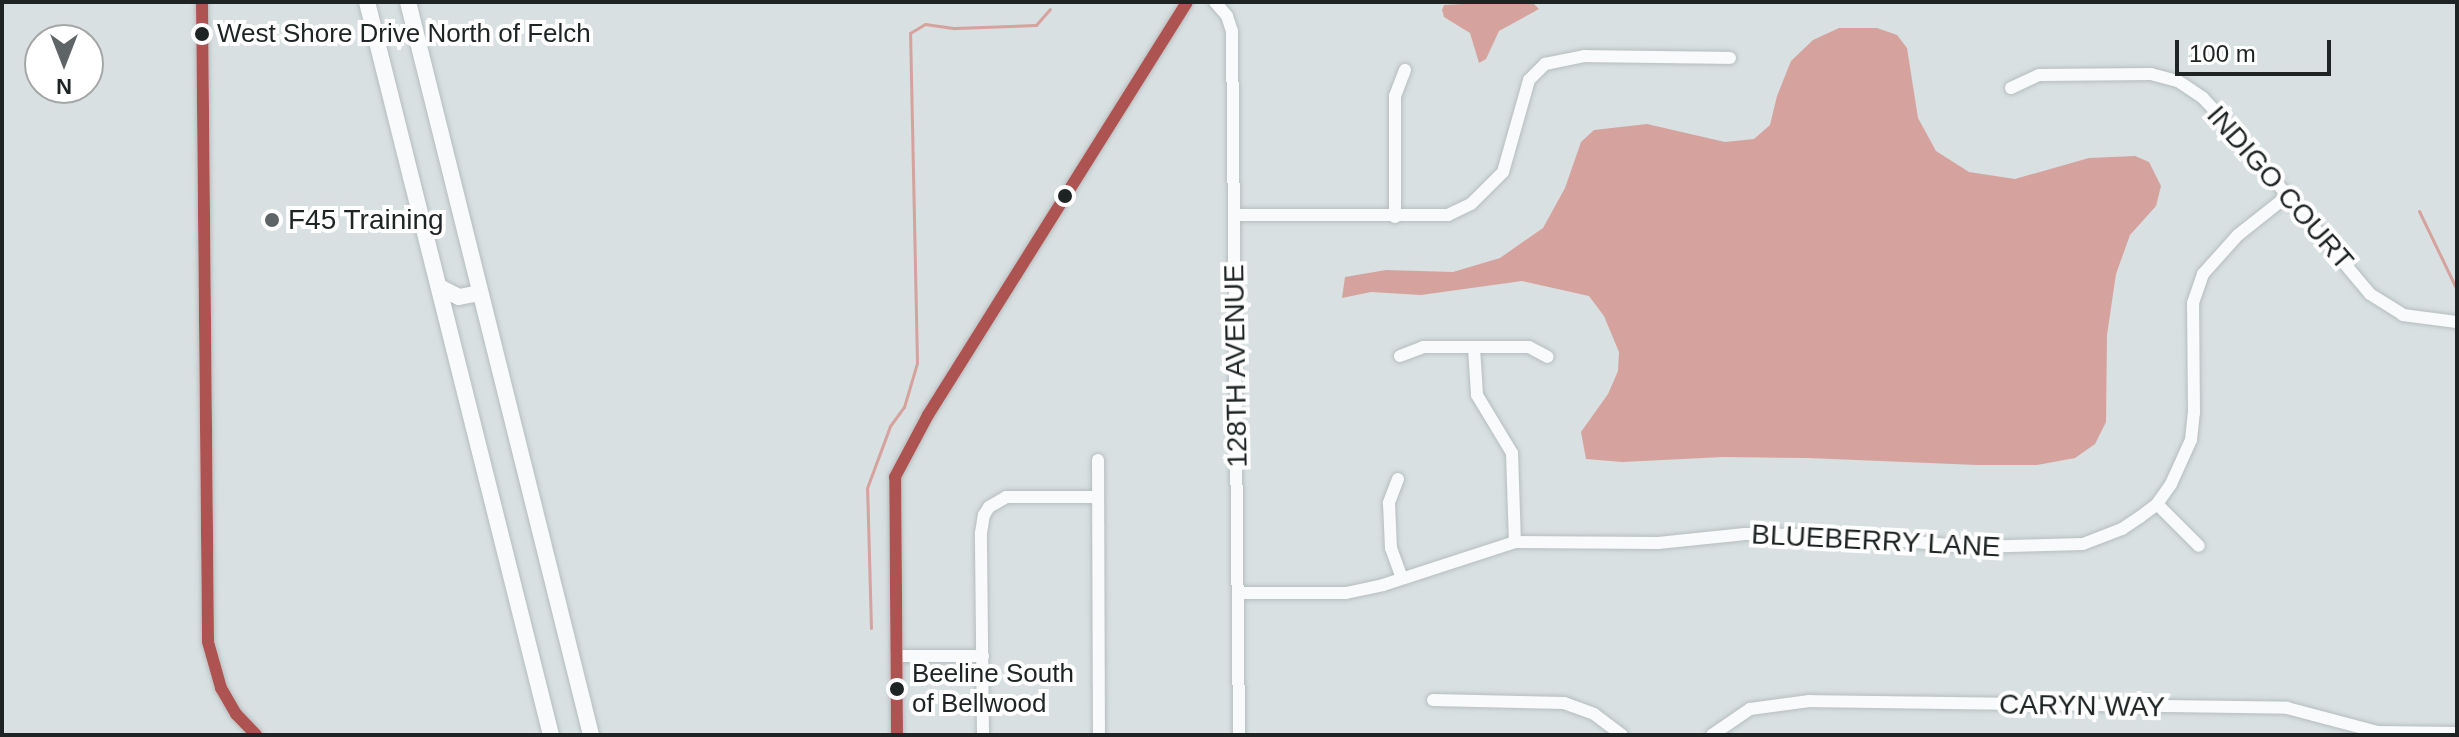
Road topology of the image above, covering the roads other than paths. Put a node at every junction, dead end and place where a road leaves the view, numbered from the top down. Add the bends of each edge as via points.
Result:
1 (202, 2) edge
2 (367, 2) edge
3 (408, 2) edge
4 (1187, 2) edge
5 (1215, 2) edge
6 (1730, 58) dead end
7 (1405, 70) dead end
8 (2011, 88) dead end
9 (2286, 197) junction
10 (1235, 215) junction
11 (1395, 217) junction
12 (439, 287) junction
13 (480, 293) junction
14 (2452, 322) edge
15 (1474, 348) junction
16 (1400, 356) dead end
17 (1548, 357) dead end
18 (1098, 460) dead end
19 (1398, 479) dead end
20 (1098, 497) junction
21 (2157, 504) junction
22 (1515, 542) junction
23 (2199, 546) dead end
24 (1402, 578) junction
25 (1238, 593) junction
26 (896, 656) junction
27 (983, 656) junction
28 (1433, 700) dead end
29 (2457, 733) edge
30 (256, 735) edge
31 (551, 735) edge
32 (591, 735) edge
33 (897, 735) edge
34 (983, 735) edge
35 (1099, 735) edge
36 (1239, 735) edge
37 (1622, 735) edge
38 (1712, 735) edge

1 - 30 street via 208,642 225,696
2 - 12 highway
3 - 13 highway
4 - 26 street via 928,415 895,477
5 - 10 street, 128TH AVENUE via 1232,31
6 - 11 street via 1554,59 1529,80 1506,163 1485,192 1448,215
7 - 11 street via 1395,96
8 - 9 street, INDIGO COURT via 2039,75 2151,74 2178,81 2203,98
9 - 14 street, INDIGO COURT via 2377,300 2403,315
9 - 21 street, BLUEBERRY LANE via 2238,235 2203,274 2193,303 2191,440
10 - 11 street
10 - 25 street, 128TH AVENUE
12 - 13 highway via 459,297
12 - 31 highway
13 - 32 highway
15 - 16 street via 1423,347
15 - 17 street via 1529,347
15 - 22 street via 1477,395 1512,453
18 - 20 street
19 - 24 street via 1389,503 1391,548
20 - 27 street via 1016,496 989,507 981,533
20 - 35 street
21 - 22 street, BLUEBERRY LANE via 2122,529 2067,547 1745,534 1658,543
21 - 23 street
22 - 24 street, BLUEBERRY LANE
24 - 25 street, BLUEBERRY LANE via 1346,593
25 - 36 street, 128TH AVENUE
26 - 27 street
26 - 33 street
27 - 34 street
28 - 37 street via 1564,703 1594,714
29 - 38 street, CARYN WAY via 2378,732 2287,708 1809,701 1750,709

